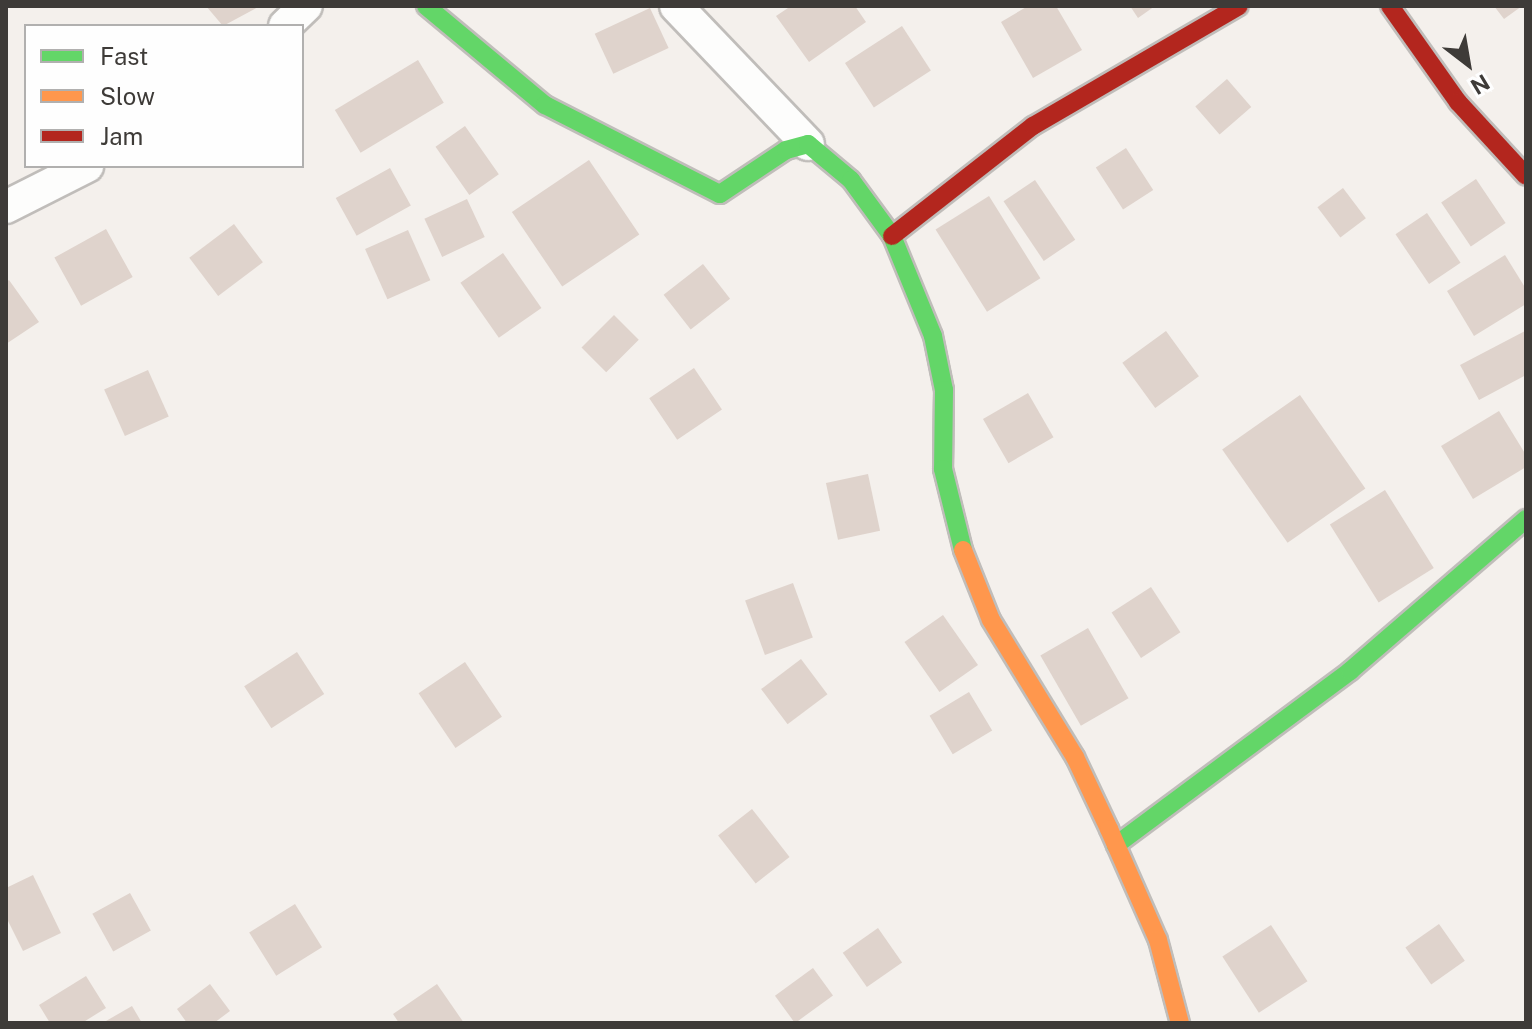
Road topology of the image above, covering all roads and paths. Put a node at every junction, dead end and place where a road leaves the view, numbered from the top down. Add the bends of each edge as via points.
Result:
1 (306, 6) edge
2 (426, 6) edge
3 (676, 6) edge
4 (1239, 6) edge
5 (1390, 6) edge
6 (287, 24) edge
7 (808, 144) junction
8 (83, 168) edge
9 (1526, 176) edge
10 (6, 207) edge
11 (892, 236) junction
12 (1526, 519) edge
13 (1116, 845) junction
14 (1180, 1023) edge

1 - 6 street
2 - 7 street via 545,105 720,194 786,150
3 - 7 street
4 - 11 street via 1033,126
5 - 9 street via 1458,102
7 - 11 street via 851,180
8 - 10 street
11 - 13 street via 933,336 944,390 943,469 956,532 991,620 1075,757
12 - 13 street via 1350,671
13 - 14 street via 1158,940

